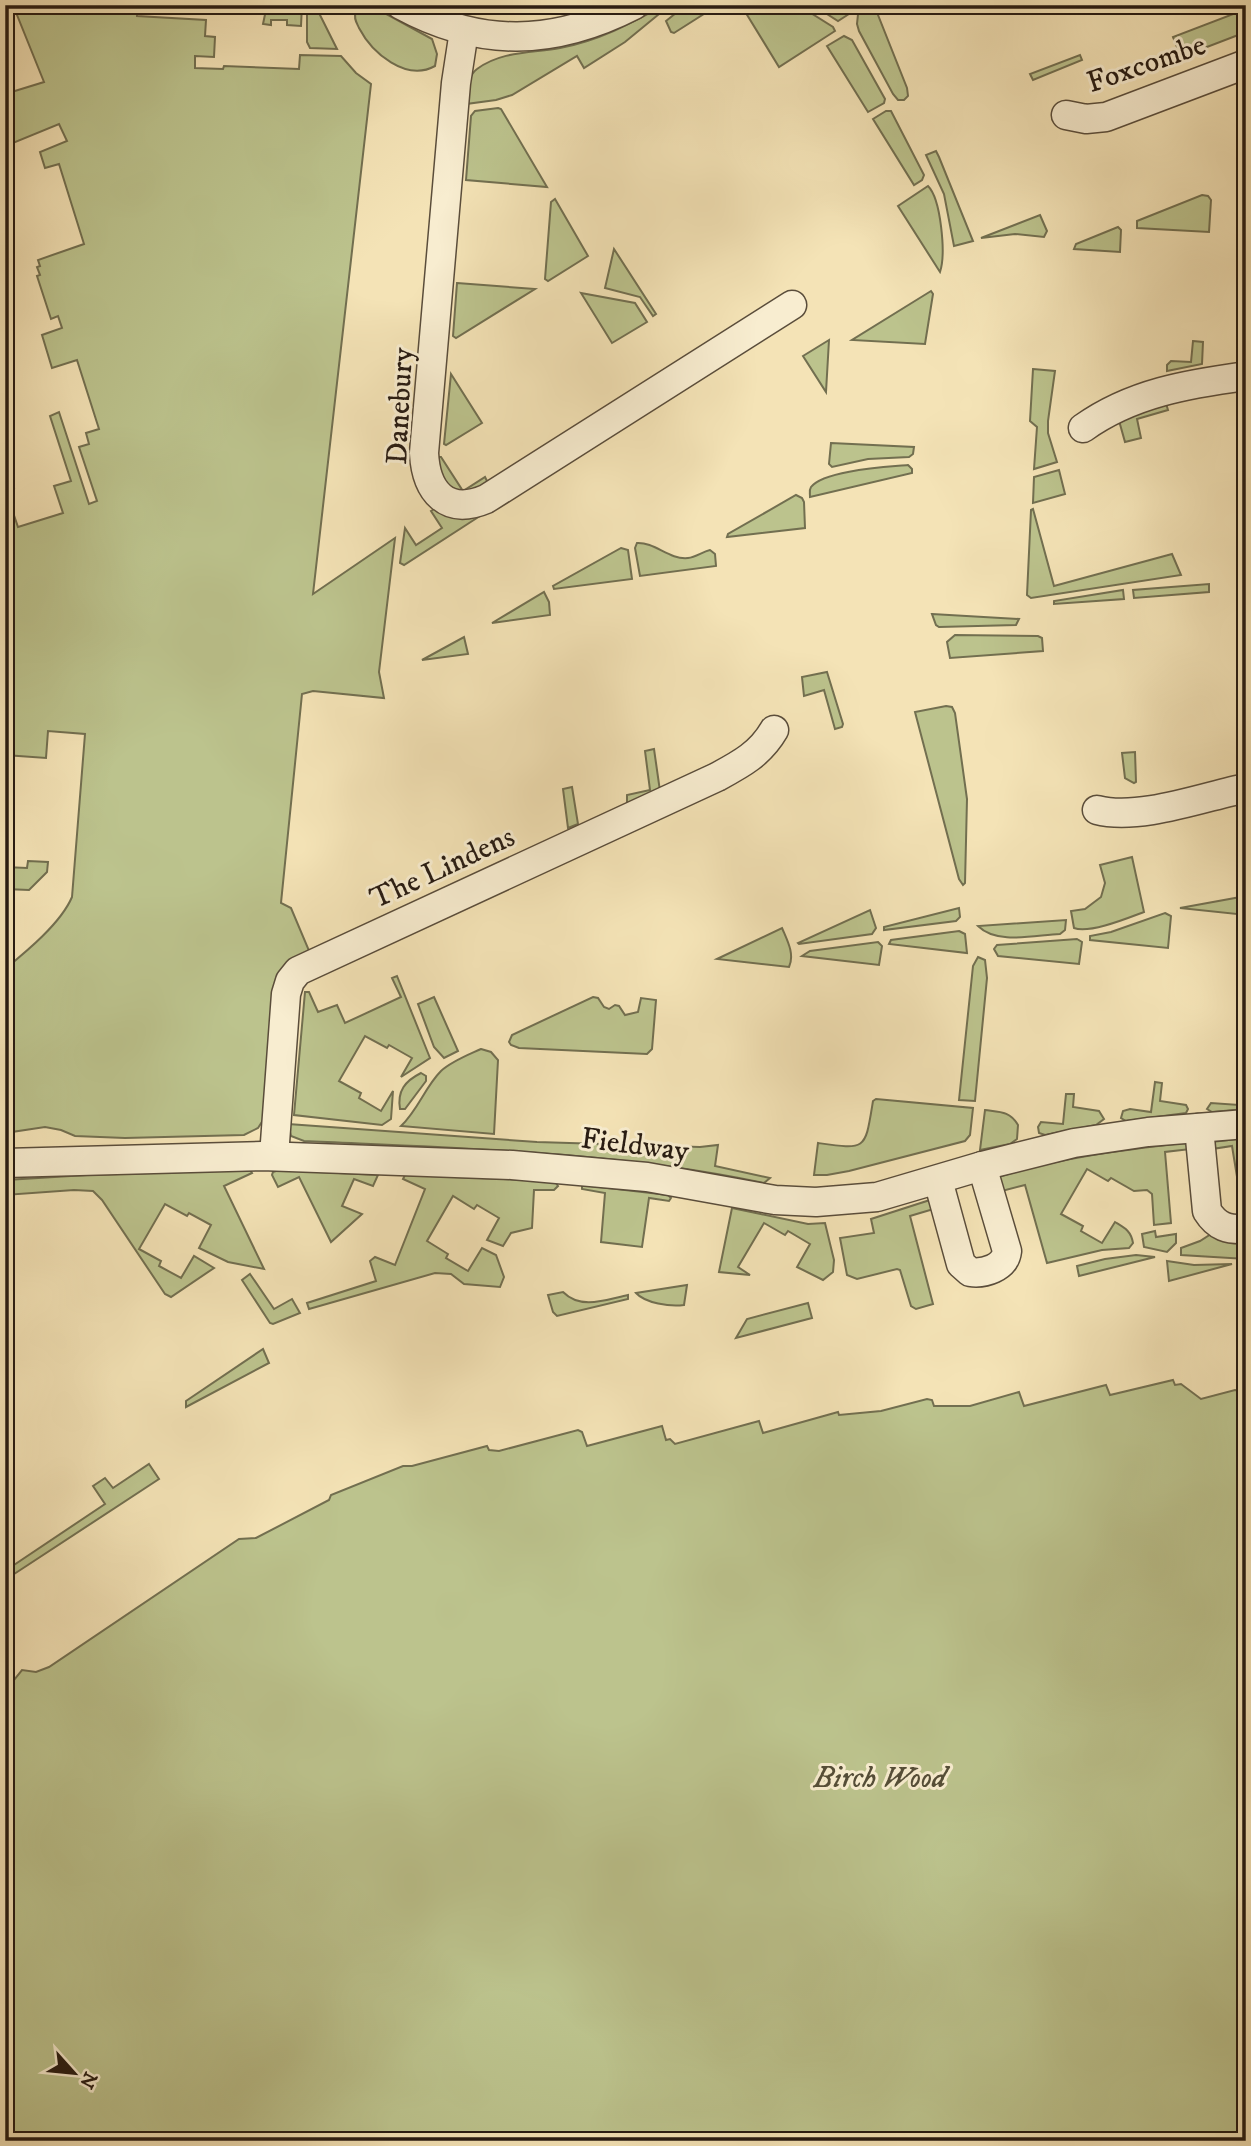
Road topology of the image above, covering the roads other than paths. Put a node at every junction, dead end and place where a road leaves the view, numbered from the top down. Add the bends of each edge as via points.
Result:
1 (401, 5) edge
2 (634, 5) edge
3 (464, 31) junction
4 (1246, 64) edge
5 (1066, 115) dead end
6 (792, 304) dead end
7 (1246, 376) edge
8 (1083, 428) dead end
9 (774, 730) dead end
10 (1246, 788) edge
11 (1097, 810) dead end
12 (1246, 1124) edge
13 (1199, 1128) junction
14 (274, 1156) junction
15 (5, 1163) edge
16 (982, 1166) junction
17 (938, 1180) junction
18 (1246, 1229) edge

1 - 3 street
2 - 3 street via 596,23 552,34 504,37
3 - 6 street, Danebury via 424,453 426,475 436,494 458,504 486,499
4 - 5 street, Foxcombe via 1106,117 1086,120
7 - 8 street via 1158,392 1111,410
9 - 14 street, The Lindens via 751,758 725,772 298,971 286,994
10 - 11 street via 1145,811
12 - 13 street, Fieldway
13 - 16 street, Fieldway via 1096,1139
13 - 18 street via 1208,1211 1226,1228
14 - 15 street, Fieldway
14 - 17 street, Fieldway via 568,1168 795,1202 877,1197
16 - 17 street, Fieldway
16 - 17 street via 1007,1251 1000,1265 988,1270 970,1272 961,1264

